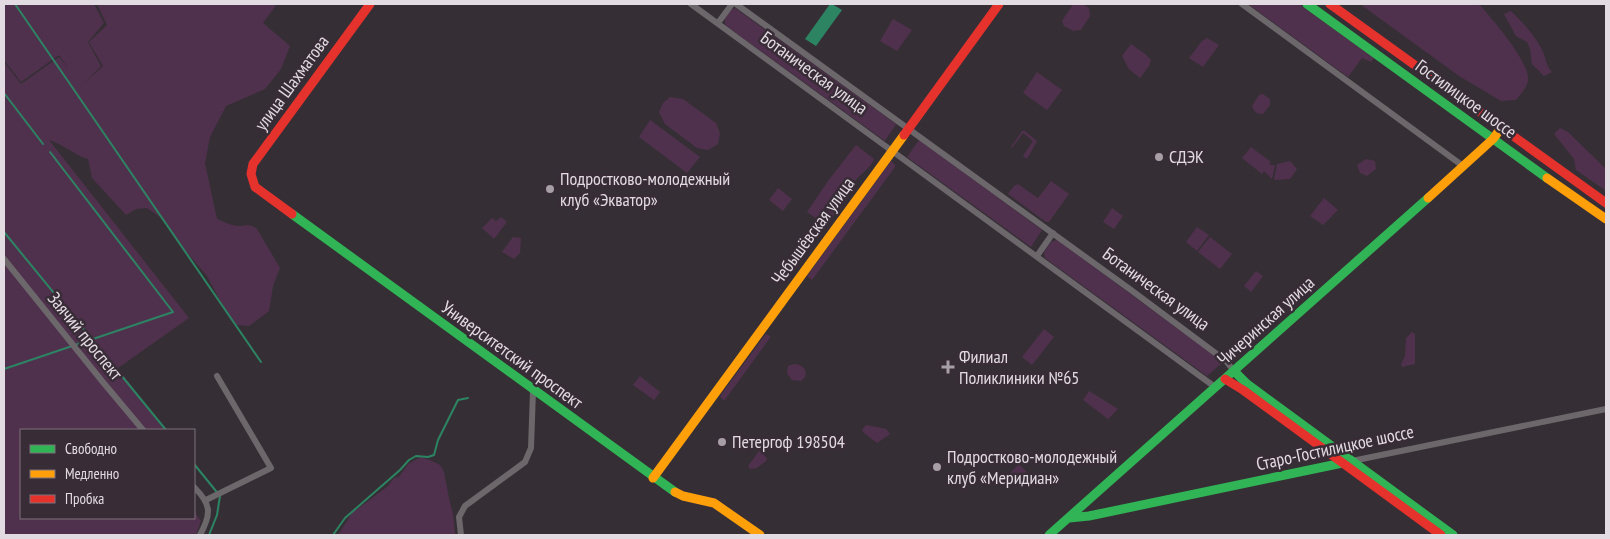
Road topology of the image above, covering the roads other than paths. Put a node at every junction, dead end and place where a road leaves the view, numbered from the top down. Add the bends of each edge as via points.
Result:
1 (370, 4) edge
2 (691, 4) edge
3 (732, 4) edge
4 (736, 4) edge
5 (999, 4) edge
6 (1242, 4) edge
7 (1307, 4) edge
8 (1330, 4) edge
9 (718, 23) junction
10 (908, 128) junction
11 (1501, 128) junction
12 (1493, 139) junction
13 (892, 150) junction
14 (1463, 166) junction
15 (253, 184) joint
16 (1606, 203) edge
17 (1606, 219) edge
18 (1053, 234) junction
19 (1037, 256) junction
20 (4, 259) edge
21 (1234, 371) junction
22 (217, 376) dead end
23 (1225, 379) junction
24 (1215, 387) junction
25 (533, 391) junction
26 (1606, 409) edge
27 (142, 429) edge
28 (1348, 462) junction
29 (653, 478) junction
30 (195, 488) edge
31 (206, 500) junction
32 (1069, 518) junction
33 (200, 535) edge
34 (461, 535) edge
35 (760, 535) edge
36 (1049, 535) edge
37 (1441, 535) edge
38 (1453, 535) edge

1 - 15 street, улица Шахматова via 253,164 250,174
2 - 9 street, Ботаническая улица
3 - 9 street
4 - 10 street, Ботаническая улица
5 - 10 street, Чебышёвская улица
6 - 14 street
7 - 12 street, Гостилицкое шоссе
8 - 11 street, Гостилицкое шоссе
9 - 13 street, Ботаническая улица
10 - 13 street, Чебышёвская улица
10 - 18 street, Ботаническая улица
11 - 12 street, Чичеринская улица
11 - 16 street, Гостилицкое шоссе
12 - 14 street, Чичеринская улица
12 - 17 street, Гостилицкое шоссе
13 - 19 street, Ботаническая улица
13 - 29 street, Чебышёвская улица
14 - 21 street, Чичеринская улица
15 - 25 street, Университетский проспект via 267,198
18 - 19 street
18 - 21 street, Ботаническая улица via 1226,361
19 - 24 street, Ботаническая улица
20 - 27 street, Заячий проспект
21 - 23 street, Чичеринская улица
21 - 28 street, Ботаническая улица
22 - 31 street via 271,468
23 - 24 street, Чичеринская улица
23 - 28 street, Ботаническая улица
24 - 32 street, Чичеринская улица
25 - 29 street, Университетский проспект
25 - 34 street via 531,448 525,462 465,506 458,521
26 - 28 street, Старо-Гостилицкое шоссе
28 - 32 street, Старо-Гостилицкое шоссе
28 - 37 street, Ботаническая улица
28 - 38 street, Ботаническая улица
29 - 35 street, Университетский проспект via 677,494 714,503
30 - 31 street
31 - 33 street via 208,515
32 - 36 street, Чичеринская улица

